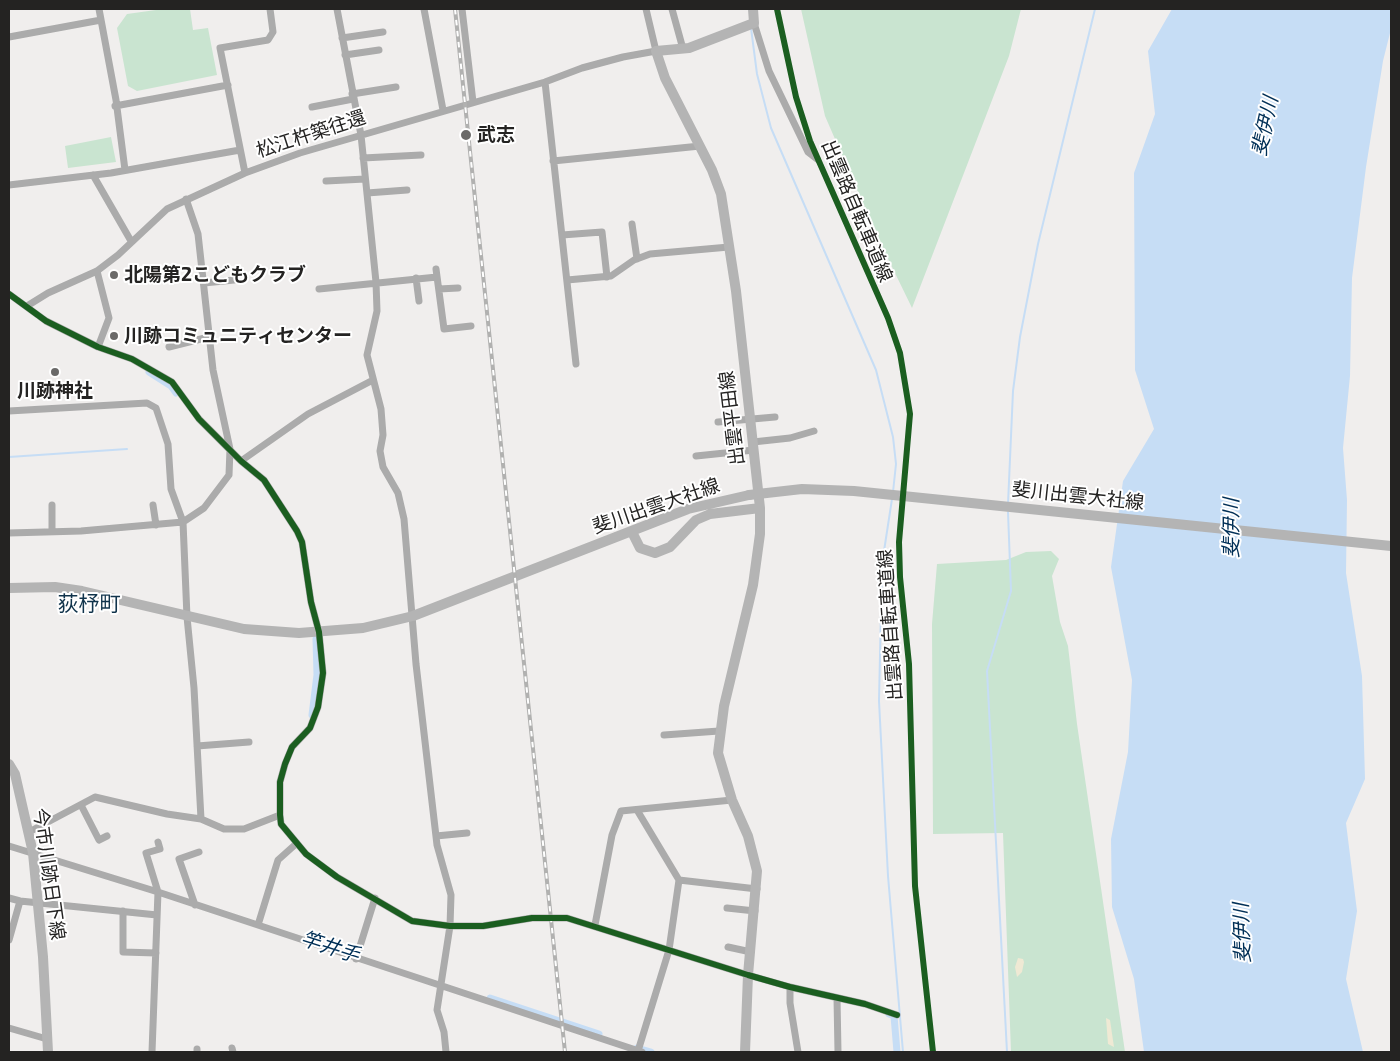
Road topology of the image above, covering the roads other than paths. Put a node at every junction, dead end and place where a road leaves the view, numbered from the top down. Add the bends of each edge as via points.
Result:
1 (99, 9) edge
2 (270, 9) edge
3 (336, 9) edge
4 (424, 9) edge
5 (462, 9) edge
6 (646, 9) edge
7 (672, 9) edge
8 (753, 9) edge
9 (101, 20) junction
10 (751, 23) junction
11 (383, 32) dead end
12 (9, 37) edge
13 (342, 38) junction
14 (682, 49) junction
15 (379, 50) dead end
16 (656, 52) junction
17 (345, 55) junction
18 (544, 82) junction
19 (228, 85) junction
20 (396, 87) dead end
21 (352, 97) junction
22 (473, 102) junction
23 (115, 106) junction
24 (312, 107) dead end
25 (443, 110) junction
26 (361, 135) junction
27 (700, 146) junction
28 (240, 150) junction
29 (421, 155) dead end
30 (363, 158) junction
31 (817, 159) dead end
32 (553, 161) junction
33 (125, 170) junction
34 (245, 173) junction
35 (93, 175) junction
36 (365, 179) junction
37 (326, 181) dead end
38 (9, 185) edge
39 (407, 190) dead end
40 (367, 192) junction
41 (186, 200) junction
42 (632, 224) dead end
43 (562, 235) junction
44 (131, 241) junction
45 (729, 247) junction
46 (637, 259) junction
47 (97, 271) junction
48 (607, 276) junction
49 (416, 278) junction
50 (234, 280) dead end
51 (566, 280) junction
52 (376, 282) junction
53 (204, 283) junction
54 (458, 288) dead end
55 (318, 289) dead end
56 (438, 289) junction
57 (9, 294) edge
58 (419, 301) dead end
59 (27, 306) junction
60 (471, 326) dead end
61 (209, 337) junction
62 (98, 347) junction
63 (169, 347) dead end
64 (576, 364) dead end
65 (373, 380) junction
66 (9, 411) edge
67 (775, 417) dead end
68 (750, 419) junction
69 (718, 422) dead end
70 (814, 431) dead end
71 (753, 446) junction
72 (230, 449) junction
73 (696, 456) dead end
74 (241, 461) junction
75 (52, 505) dead end
76 (153, 505) dead end
77 (760, 508) junction
78 (183, 522) junction
79 (156, 525) junction
80 (52, 532) junction
81 (632, 532) junction
82 (9, 533) edge
83 (1391, 546) edge
84 (9, 588) edge
85 (413, 616) junction
86 (186, 617) junction
87 (319, 632) junction
88 (719, 730) junction
89 (664, 735) dead end
90 (250, 742) dead end
91 (197, 746) junction
92 (9, 764) edge
93 (732, 800) junction
94 (81, 805) junction
95 (637, 810) junction
96 (280, 815) junction
97 (201, 819) junction
98 (29, 832) junction
99 (467, 833) dead end
100 (107, 836) dead end
101 (436, 836) junction
102 (158, 842) dead end
103 (297, 843) junction
104 (9, 846) edge
105 (199, 852) dead end
106 (33, 853) junction
107 (679, 880) junction
108 (757, 890) junction
109 (158, 892) junction
110 (9, 898) edge
111 (375, 898) junction
112 (20, 901) junction
113 (37, 903) junction
114 (195, 905) junction
115 (727, 908) dead end
116 (123, 911) junction
117 (755, 911) junction
118 (157, 915) junction
119 (595, 925) junction
120 (258, 926) junction
121 (450, 926) junction
122 (9, 940) edge
123 (728, 947) dead end
124 (669, 950) junction
125 (751, 952) junction
126 (156, 953) junction
127 (356, 959) junction
128 (748, 975) junction
129 (440, 986) junction
130 (790, 987) junction
131 (837, 998) junction
132 (897, 1015) dead end
133 (9, 1028) edge
134 (48, 1039) junction
135 (48, 1052) edge
136 (152, 1052) edge
137 (446, 1052) edge
138 (640, 1052) edge
139 (745, 1052) edge
140 (798, 1052) edge
141 (838, 1052) edge

1 - 9 street
2 - 19 street via 274,32 268,40 220,48
3 - 13 street
4 - 25 street
5 - 22 street
6 - 16 street
7 - 14 street
8 - 10 main road
9 - 12 street
9 - 23 street
10 - 14 main road
10 - 31 street via 769,71 808,152
11 - 13 street
13 - 17 street
14 - 16 main road
15 - 17 street
16 - 18 street, 松江杵築往還 via 623,57
16 - 27 main road, 出雲平田線 via 665,78
17 - 21 street
18 - 22 street, 松江杵築往還
18 - 32 street
19 - 23 street
19 - 28 street
20 - 21 street
21 - 24 street
21 - 26 street
22 - 25 street, 松江杵築往還
23 - 33 street
25 - 26 street, 松江杵築往還
26 - 30 street
26 - 34 street, 松江杵築往還
27 - 32 street
27 - 45 main road, 出雲平田線 via 721,194
28 - 33 street
28 - 34 street
29 - 30 street
30 - 36 street
32 - 43 street
33 - 35 street
34 - 41 street, 松江杵築往還
35 - 38 street
35 - 44 street
36 - 37 street
36 - 40 street
39 - 40 street
40 - 52 street
41 - 44 street, 松江杵築往還 via 167,209
41 - 53 street via 198,234
42 - 46 street
43 - 48 street via 602,232
43 - 51 street
44 - 47 street, 松江杵築往還
45 - 46 street via 650,254
45 - 68 main road, 出雲平田線
46 - 48 street
47 - 59 street, 松江杵築往還
47 - 62 street via 109,318
48 - 51 street
49 - 52 street
49 - 56 street via 437,273
49 - 58 street
50 - 53 street
51 - 64 street
52 - 55 street
52 - 65 street via 377,311 367,355
53 - 61 street
54 - 56 street
56 - 60 street via 444,329
57 - 59 street
59 - 62 street via 46,321
61 - 63 street
61 - 72 street
62 - 72 street via 132,359 172,382 199,419
65 - 74 street via 308,414
65 - 85 street via 381,409 383,467 398,493 404,519
66 - 78 street via 147,403 156,408 168,444 171,488
67 - 68 street
68 - 69 street
68 - 71 main road, 出雲平田線
70 - 71 street
71 - 73 street
71 - 77 main road, 出雲平田線
72 - 74 street
72 - 78 street via 229,475 204,508
74 - 87 street via 264,480 297,531 302,542
75 - 80 street
76 - 79 street
77 - 81 main road via 710,514 696,520 670,547 655,553 640,548
77 - 88 main road, 出雲平田線 via 753,585
78 - 79 street
78 - 86 street
79 - 80 street
80 - 82 street
81 - 83 main road, 斐川出雲大社線, bridge via 688,509 749,494 802,489
81 - 85 main road, 斐川出雲大社線
84 - 86 main road, 斐川出雲大社線 via 64,588
85 - 87 main road, 斐川出雲大社線 via 363,628
85 - 101 street
86 - 87 main road, 斐川出雲大社線 via 244,629
86 - 91 street
87 - 96 street via 322,673 318,707 310,728 292,747 285,764 280,782
88 - 89 street
88 - 93 main road, 出雲平田線 via 718,753
90 - 91 street
91 - 97 street
92 - 98 main road, 今市川跡日下線 via 15,774
93 - 95 street
93 - 108 main road, 出雲平田線 via 754,853
94 - 97 street via 95,797
94 - 98 street
94 - 100 street via 99,840
95 - 107 street
95 - 119 street via 621,811 612,834
96 - 97 street via 244,829 224,829
96 - 103 street via 281,824
98 - 106 main road, 今市川跡日下線
99 - 101 street
101 - 121 street via 451,895
102 - 109 street via 160,849 146,853
103 - 111 street via 336,877
103 - 120 street via 278,860
104 - 106 street
105 - 114 street via 179,859
106 - 109 street
106 - 113 main road, 今市川跡日下線
107 - 108 street
107 - 124 street
108 - 117 main road, 出雲平田線
109 - 114 street
109 - 118 street
110 - 112 street
111 - 121 street via 412,920
111 - 127 street
112 - 113 street
112 - 122 street
113 - 116 street
113 - 134 main road, 今市川跡日下線
114 - 120 street
115 - 117 street
116 - 118 street
116 - 126 street via 123,952
117 - 125 main road, 出雲平田線
118 - 126 street
119 - 121 street via 551,917 483,926
119 - 124 street
120 - 127 street
121 - 129 street
123 - 125 street
124 - 128 street
124 - 138 street
125 - 128 main road, 出雲平田線
126 - 136 street
127 - 129 street
128 - 130 street
128 - 139 main road, 出雲平田線
129 - 137 street via 437,1010
129 - 138 street
130 - 131 street
130 - 140 street
131 - 132 street
131 - 141 street
133 - 134 street
134 - 135 main road, 今市川跡日下線

